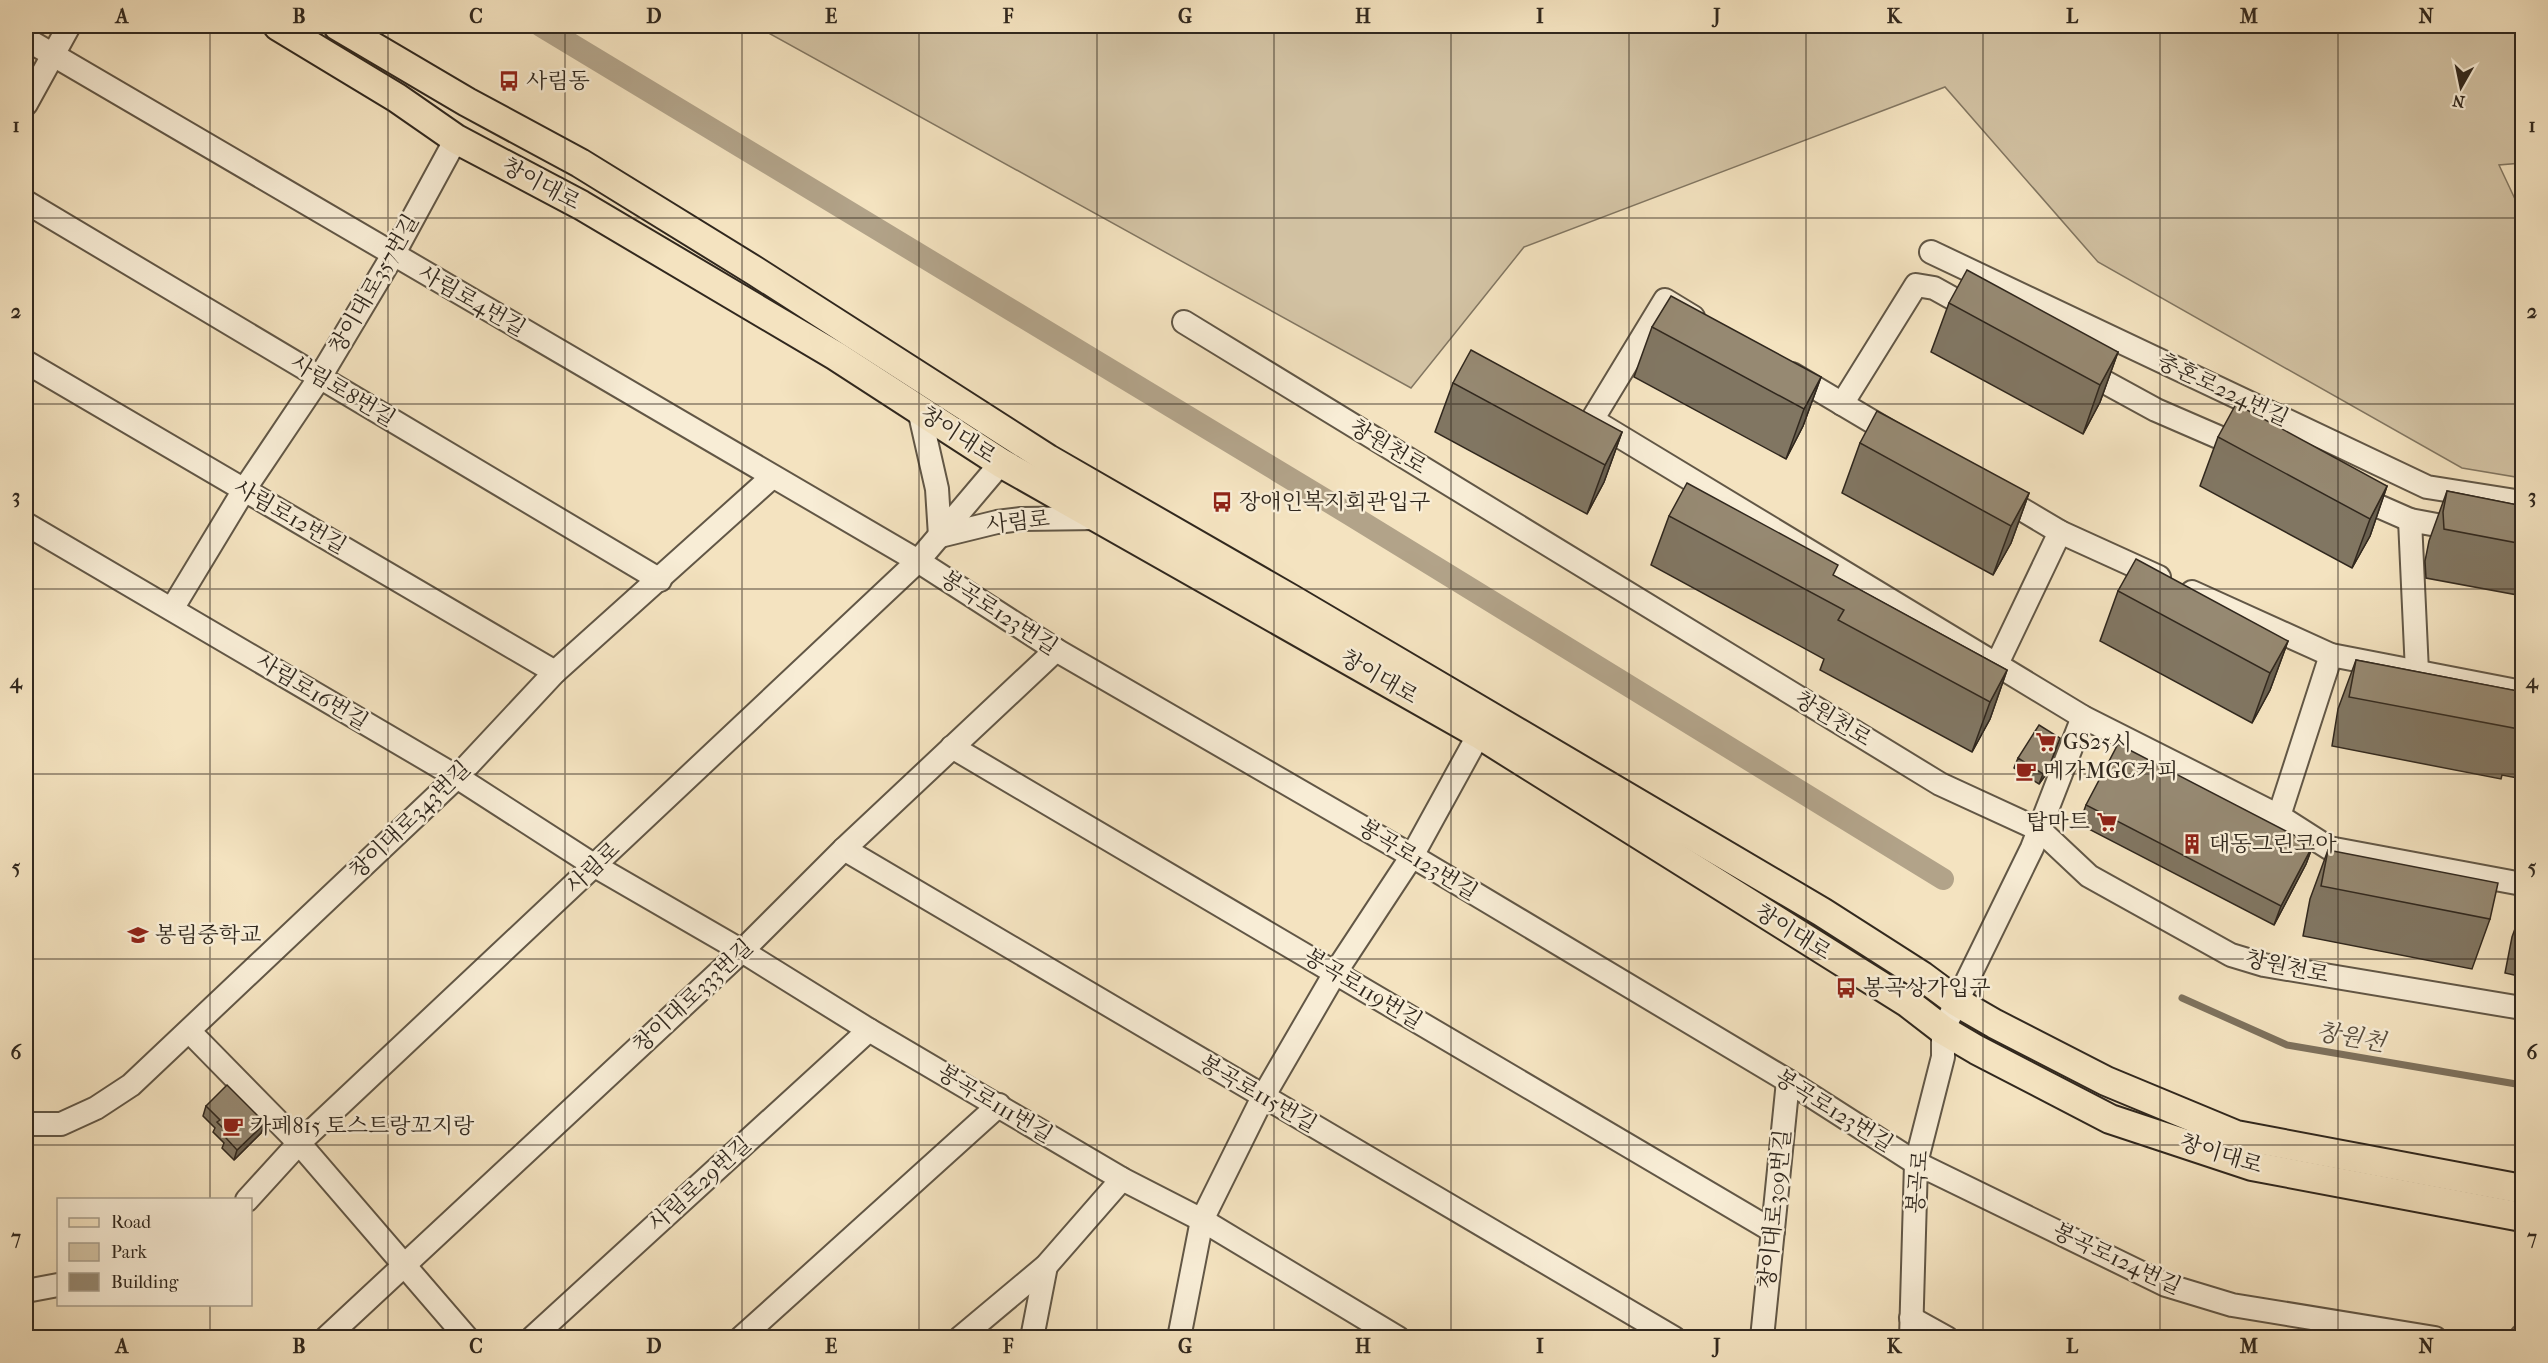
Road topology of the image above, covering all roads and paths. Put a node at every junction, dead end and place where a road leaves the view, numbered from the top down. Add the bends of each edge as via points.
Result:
1 (69, 26) edge
2 (278, 26) edge
3 (338, 26) edge
4 (26, 39) edge
5 (53, 55) junction
6 (26, 104) edge
7 (456, 139) junction
8 (26, 202) edge
9 (1931, 252) dead end
10 (393, 255) junction
11 (1994, 321) edge
12 (1184, 322) dead end
13 (1714, 329) edge
14 (2065, 360) edge
15 (26, 362) edge
16 (1773, 364) edge
17 (320, 377) junction
18 (1842, 404) junction
19 (1572, 409) edge
20 (919, 410) junction
21 (1592, 420) junction
22 (1017, 440) junction
23 (1921, 451) edge
24 (2262, 456) edge
25 (1001, 463) junction
26 (772, 477) junction
27 (1981, 485) edge
28 (2336, 488) edge
29 (244, 490) junction
30 (2523, 502) edge
31 (1098, 518) junction
32 (2410, 520) junction
33 (26, 524) edge
34 (2060, 532) junction
35 (940, 536) junction
36 (2523, 541) edge
37 (918, 561) junction
38 (660, 579) junction
39 (172, 609) junction
40 (1056, 650) junction
41 (2331, 655) junction
42 (1996, 666) junction
43 (555, 672) junction
44 (2417, 672) junction
45 (2523, 692) edge
46 (2083, 717) junction
47 (1479, 734) junction
48 (952, 747) junction
49 (457, 777) junction
50 (2279, 816) junction
51 (2036, 839) junction
52 (844, 849) junction
53 (1412, 856) junction
54 (595, 866) junction
55 (2523, 884) edge
56 (742, 951) junction
57 (1335, 973) junction
58 (1957, 1002) junction
59 (2523, 1008) edge
60 (869, 1030) junction
61 (1943, 1030) junction
62 (189, 1031) junction
63 (1788, 1081) junction
64 (1263, 1097) junction
65 (999, 1105) junction
66 (26, 1124) edge
67 (299, 1143) junction
68 (1916, 1163) junction
69 (1122, 1179) junction
70 (2523, 1189) edge
71 (249, 1198) edge
72 (2523, 1217) edge
73 (1202, 1220) junction
74 (1773, 1231) junction
75 (405, 1264) junction
76 (1046, 1266) junction
77 (57, 1285) edge
78 (26, 1291) edge
79 (1911, 1328) edge
80 (326, 1338) edge
81 (467, 1338) edge
82 (532, 1338) edge
83 (741, 1338) edge
84 (960, 1338) edge
85 (1032, 1338) edge
86 (1179, 1338) edge
87 (1398, 1338) edge
88 (1674, 1338) edge
89 (1762, 1338) edge
90 (1947, 1338) edge
91 (2435, 1338) edge

1 - 5 street
2 - 7 main road, 창이대로
3 - 22 main road, 창이대로 via 580,163
4 - 5 street, 사림로4번길
5 - 6 street
5 - 10 street, 사림로4번길
7 - 10 street, 창이대로357번길
7 - 20 main road, 창이대로 via 582,205
8 - 17 street, 사림로8번길
9 - 30 street, 충혼로224번길 via 2427,487
10 - 17 street, 창이대로357번길
10 - 26 street, 사림로4번길
11 - 18 street via 1934,288 1916,285
12 - 51 street, 창원천로
13 - 21 street via 1665,300
14 - 24 street via 2156,410
15 - 29 street, 사림로12번길
16 - 18 street
17 - 29 street, 창이대로357번길
17 - 38 street, 사림로8번길
18 - 23 street
19 - 21 street
20 - 25 main road, 창이대로
20 - 35 street via 938,489
21 - 42 street
22 - 25 main road
22 - 58 main road, 창이대로 via 1822,912
25 - 31 main road, 창이대로
25 - 35 street, 사림로
26 - 37 street, 사림로4번길
26 - 38 street, 창이대로343번길
27 - 34 street
28 - 32 street
29 - 39 street, 창이대로357번길
29 - 43 street, 사림로12번길
31 - 35 street, 사림로 via 1021,519
31 - 47 main road, 창이대로
32 - 36 street
32 - 44 street
33 - 39 street, 사림로16번길
34 - 41 street
34 - 42 street
35 - 37 street, 사림로
37 - 40 street, 봉곡로123번길
37 - 54 street, 사림로
38 - 43 street, 창이대로343번길
39 - 49 street, 사림로16번길
40 - 48 street, 창이대로333번길
40 - 53 street, 봉곡로123번길
41 - 44 street
41 - 50 street
42 - 46 street
43 - 49 street, 창이대로343번길
44 - 45 street
46 - 50 street
46 - 51 street
47 - 53 street
47 - 61 main road, 창이대로 via 1908,1003
48 - 52 street, 창이대로333번길
48 - 57 street, 봉곡로119번길
49 - 54 street, 사림로16번길
49 - 62 street, 창이대로343번길
50 - 55 street via 2329,848
51 - 58 street
51 - 59 street, 창원천로 via 2089,876 2231,955 2264,965
52 - 56 street, 창이대로333번길
52 - 64 street, 봉곡로115번길
53 - 57 street
53 - 63 street, 봉곡로123번길
54 - 56 street, 봉곡로111번길
54 - 67 street, 사림로
56 - 60 street, 봉곡로111번길
56 - 75 street, 창이대로333번길
57 - 64 street
57 - 74 street, 봉곡로119번길
58 - 61 street
58 - 70 main road, 창이대로 via 2106,1081 2236,1135
60 - 65 street, 봉곡로111번길
60 - 82 street, 사림로29번길
61 - 68 street, 봉곡로 via 1943,1057
61 - 72 main road, 창이대로 via 2110,1119 2252,1166
62 - 66 street, 창이대로343번길 via 131,1085 96,1108 60,1124
62 - 67 street
63 - 68 street, 봉곡로123번길
63 - 74 street, 창이대로309번길
64 - 73 street
64 - 88 street, 봉곡로115번길
65 - 69 street, 봉곡로111번길
65 - 83 street
67 - 71 street, 사림로
67 - 75 street
68 - 79 street, 봉곡로
68 - 91 street, 봉곡로124번길 via 2166,1285 2232,1305
69 - 73 street, 봉곡로111번길
69 - 76 street
73 - 86 street
73 - 87 street, 봉곡로111번길
74 - 89 street, 창이대로309번길
75 - 80 street, 창이대로333번길
75 - 81 street
76 - 84 street
76 - 85 street
77 - 78 street
79 - 90 street

